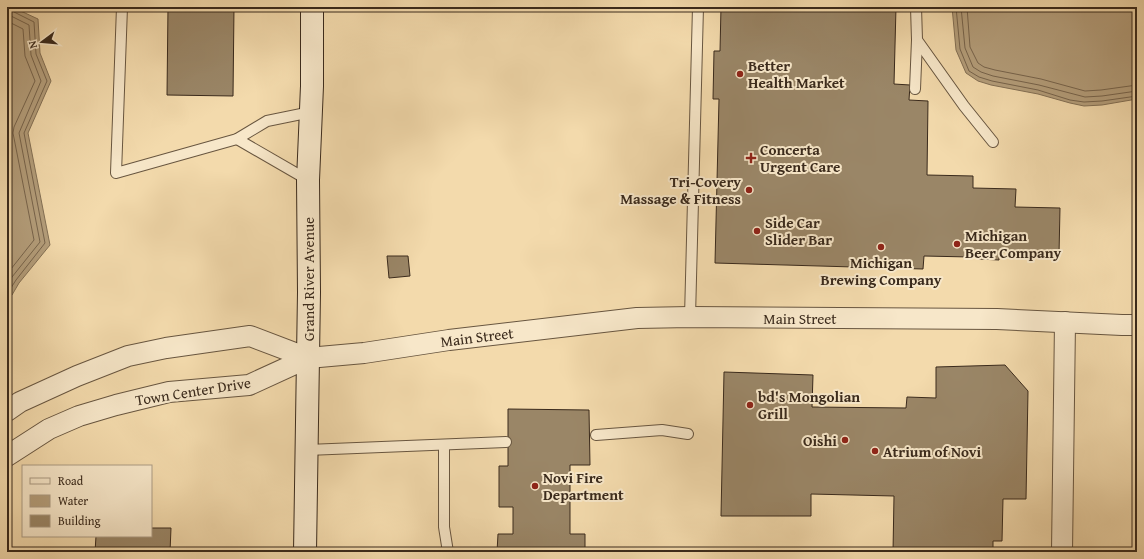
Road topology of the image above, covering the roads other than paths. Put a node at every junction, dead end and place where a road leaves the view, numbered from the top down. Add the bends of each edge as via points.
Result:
1 (122, 7) edge
2 (312, 7) edge
3 (698, 7) edge
4 (916, 7) edge
5 (917, 40) junction
6 (915, 89) dead end
7 (311, 112) junction
8 (237, 139) junction
9 (993, 142) dead end
10 (308, 180) junction
11 (690, 317) junction
12 (1065, 322) junction
13 (1137, 325) edge
14 (308, 358) junction
15 (7, 411) edge
16 (688, 434) dead end
17 (596, 435) dead end
18 (506, 442) dead end
19 (444, 445) junction
20 (307, 450) junction
21 (7, 456) edge
22 (305, 552) edge
23 (448, 552) edge
24 (1062, 552) edge

1 - 8 lane via 116,173
2 - 7 main road, Grand River Avenue
3 - 11 lane
4 - 5 lane
5 - 6 lane
5 - 9 lane
7 - 8 lane via 267,121
7 - 10 main road, Grand River Avenue
8 - 10 lane
10 - 14 main road, Grand River Avenue
11 - 12 street, Main Street via 997,319
11 - 14 street, Main Street via 637,318
12 - 13 street, Main Street
12 - 24 street
14 - 15 street via 250,336 166,348 128,356 77,376 20,402
14 - 20 main road, Grand River Avenue
14 - 21 street, Town Center Drive via 249,385 169,392 79,416 49,429
16 - 17 lane via 662,430
18 - 19 lane
19 - 20 lane
19 - 23 lane via 444,527
20 - 22 main road, Grand River Avenue

